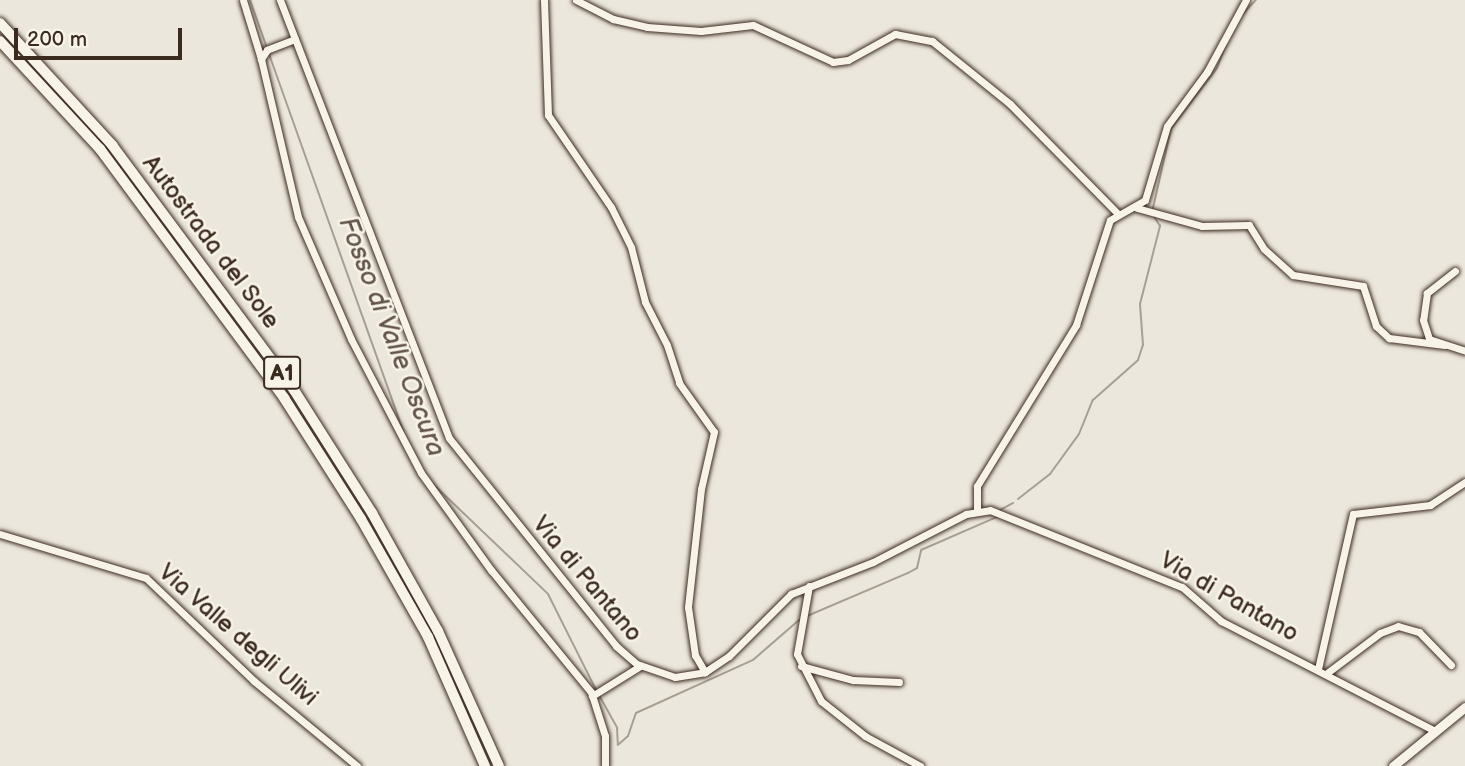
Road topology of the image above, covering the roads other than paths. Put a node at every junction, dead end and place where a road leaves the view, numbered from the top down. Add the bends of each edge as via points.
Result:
1 (243, 0) edge
2 (280, 0) edge
3 (544, 0) edge
4 (576, 0) edge
5 (1246, 0) edge
6 (0, 23) edge
7 (295, 39) junction
8 (0, 41) edge
9 (261, 59) junction
10 (1137, 208) junction
11 (1117, 213) junction
12 (1455, 271) dead end
13 (1445, 345) junction
14 (1465, 351) edge
15 (1465, 482) edge
16 (977, 511) junction
17 (0, 534) edge
18 (810, 586) junction
19 (1451, 665) dead end
20 (640, 666) junction
21 (800, 666) junction
22 (1318, 669) junction
23 (705, 672) junction
24 (1327, 673) junction
25 (900, 682) dead end
26 (592, 695) junction
27 (1465, 707) edge
28 (1435, 731) junction
29 (356, 766) edge
30 (485, 766) edge
31 (499, 766) edge
32 (605, 766) edge
33 (920, 766) edge
34 (1393, 766) edge

1 - 9 street
2 - 7 street, Via di Pantano
3 - 23 street via 548,115 611,206 631,247 645,302 679,383 713,432 701,489 688,607 695,655
4 - 11 street via 616,20 653,28 701,31 753,25 833,62 848,60 892,34 929,40 1007,101
5 - 10 street via 1207,72 1167,126 1150,190
6 - 31 highway, Autostrada del Sole / A1 via 112,145 294,390 372,513 438,631
7 - 9 street via 267,50
7 - 20 street, Via di Pantano via 451,442 616,646
8 - 30 highway, Autostrada del Sole / A1 via 100,149 284,398 428,637
9 - 26 street via 297,214 394,428 479,555
10 - 11 street
10 - 13 street via 1202,226 1250,225 1264,248 1293,275 1363,286 1376,326 1389,338
11 - 16 street via 1109,224 1076,326 977,486
12 - 13 street via 1428,291 1423,310 1427,338
13 - 14 street
15 - 22 street via 1430,505 1353,514
16 - 18 street, Via di Pantano via 873,562
16 - 22 street, Via di Pantano via 1004,514 1184,588 1221,621
17 - 29 street, Via Valle degli Ulivi via 146,578 254,681
18 - 21 street via 797,652
18 - 23 street, Via di Pantano via 778,603 732,654
19 - 24 street via 1419,632 1398,626 1380,633
20 - 23 street, Via di Pantano via 675,677
20 - 26 street
21 - 25 street via 853,680
21 - 33 street via 831,712
22 - 24 street, Via di Pantano
24 - 28 street, Via di Pantano
26 - 32 street via 605,733
27 - 28 main road
28 - 34 main road

